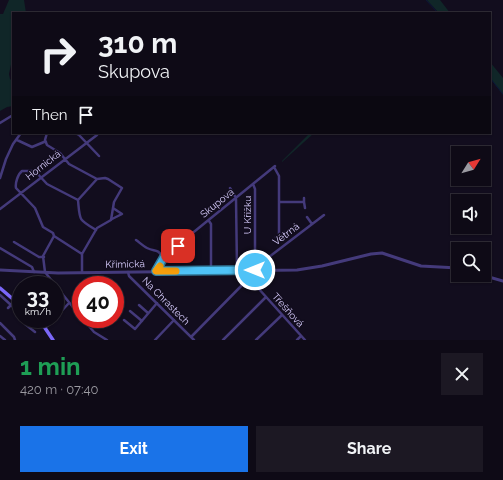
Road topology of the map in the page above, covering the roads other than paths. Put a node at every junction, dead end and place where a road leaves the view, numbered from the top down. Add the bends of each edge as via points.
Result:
1 (12, 116) edge
2 (0, 123) edge
3 (20, 134) edge
4 (47, 134) edge
5 (78, 134) edge
6 (97, 135) dead end
7 (17, 140) junction
8 (46, 142) junction
9 (86, 143) junction
10 (99, 156) dead end
11 (64, 159) junction
12 (0, 178) edge
13 (40, 178) junction
14 (97, 179) junction
15 (253, 184) junction
16 (230, 188) dead end
17 (20, 193) junction
18 (236, 198) junction
19 (78, 200) junction
20 (279, 202) junction
21 (113, 208) junction
22 (305, 208) dead end
23 (0, 209) edge
24 (324, 215) dead end
25 (306, 217) dead end
26 (111, 220) junction
27 (208, 220) junction
28 (312, 224) junction
29 (96, 230) junction
30 (284, 232) dead end
31 (54, 236) junction
32 (136, 240) dead end
33 (14, 242) dead end
34 (0, 248) edge
35 (82, 254) junction
36 (44, 257) junction
37 (164, 257) junction
38 (211, 268) dead end
39 (451, 268) edge
40 (0, 270) edge
41 (237, 270) junction
42 (249, 270) junction
43 (255, 270) junction
44 (156, 271) junction
45 (266, 271) junction
46 (34, 272) junction
47 (45, 272) junction
48 (82, 272) junction
49 (127, 272) junction
50 (48, 276) edge
51 (249, 278) junction
52 (491, 278) edge
53 (503, 281) edge
54 (0, 288) edge
55 (0, 295) edge
56 (64, 297) edge
57 (266, 297) junction
58 (12, 298) edge
59 (69, 303) junction
60 (157, 303) junction
61 (11, 305) joint
62 (138, 305) dead end
63 (72, 306) edge
64 (8, 308) dead end
65 (64, 309) edge
66 (130, 311) dead end
67 (148, 313) junction
68 (282, 314) junction
69 (124, 320) dead end
70 (174, 320) junction
71 (142, 321) junction
72 (0, 323) edge
73 (30, 328) edge
74 (45, 328) edge
75 (90, 328) edge
76 (35, 332) dead end
77 (0, 336) edge
78 (101, 336) junction
79 (191, 336) junction
80 (301, 336) junction
81 (5, 340) edge
82 (15, 340) edge
83 (54, 340) edge
84 (98, 340) edge
85 (108, 340) edge
86 (155, 340) edge
87 (194, 340) edge
88 (223, 340) edge
89 (256, 340) edge
90 (296, 340) edge
91 (305, 340) edge

1 - 2 street
3 - 7 street
4 - 8 street
5 - 9 street
6 - 9 street, Hornická
7 - 8 street via 32,147
7 - 12 street via 6,159
8 - 11 street
9 - 10 street
9 - 11 street, Hornická
11 - 13 street, Hornická
11 - 14 street
13 - 17 street, Hornická
13 - 17 street via 35,171 20,172 15,185
13 - 19 street
14 - 19 street
14 - 21 street via 105,178 122,188
15 - 18 street, Skupova
15 - 20 street, Skupova via 274,167 279,175
15 - 43 street, U Křížku
16 - 18 street
17 - 23 street, Hornická
17 - 31 street via 37,209 43,227
18 - 27 street, Skupova
18 - 41 street
19 - 29 street via 81,220
20 - 22 street via 304,200
20 - 30 street via 277,236
21 - 26 street
21 - 26 street via 122,214
24 - 28 street, Větrná
25 - 28 street
26 - 29 street
27 - 37 street, Skupova
27 - 38 street via 211,224
28 - 45 street, Větrná via 269,256
29 - 35 street
31 - 35 street
31 - 36 street via 44,252
32 - 37 street via 148,248 159,251
33 - 36 street via 39,257
34 - 46 street via 32,267
35 - 48 street
36 - 47 street
37 - 44 street, Skupova
39 - 45 street, Křimická via 421,266 382,253 308,269
40 - 46 street, Křimická
41 - 42 street, Křimická
41 - 44 street, Křimická
42 - 43 street, Křimická
42 - 51 street
43 - 45 street, Křimická
44 - 49 street, Křimická
46 - 47 street, Křimická
47 - 48 street, Křimická
47 - 50 street
48 - 49 street, Křimická
49 - 60 street, Na Chrastech
51 - 57 street, Třešňová
51 - 79 street
52 - 53 street
54 - 58 main road
55 - 61 street
56 - 59 street
57 - 68 street, Třešňová
57 - 88 street
59 - 63 street
59 - 65 street
60 - 67 street
60 - 70 street, Na Chrastech
61 - 64 street
62 - 67 street
66 - 71 street
67 - 71 street
68 - 80 street, Třešňová
68 - 89 street
69 - 71 street via 135,329
70 - 79 street, Na Chrastech
70 - 86 street
72 - 82 street
73 - 76 street
74 - 83 main road
75 - 78 street
77 - 81 street
78 - 84 street
78 - 85 street
79 - 87 street, Na Chrastech
80 - 90 street
80 - 91 street, Třešňová

